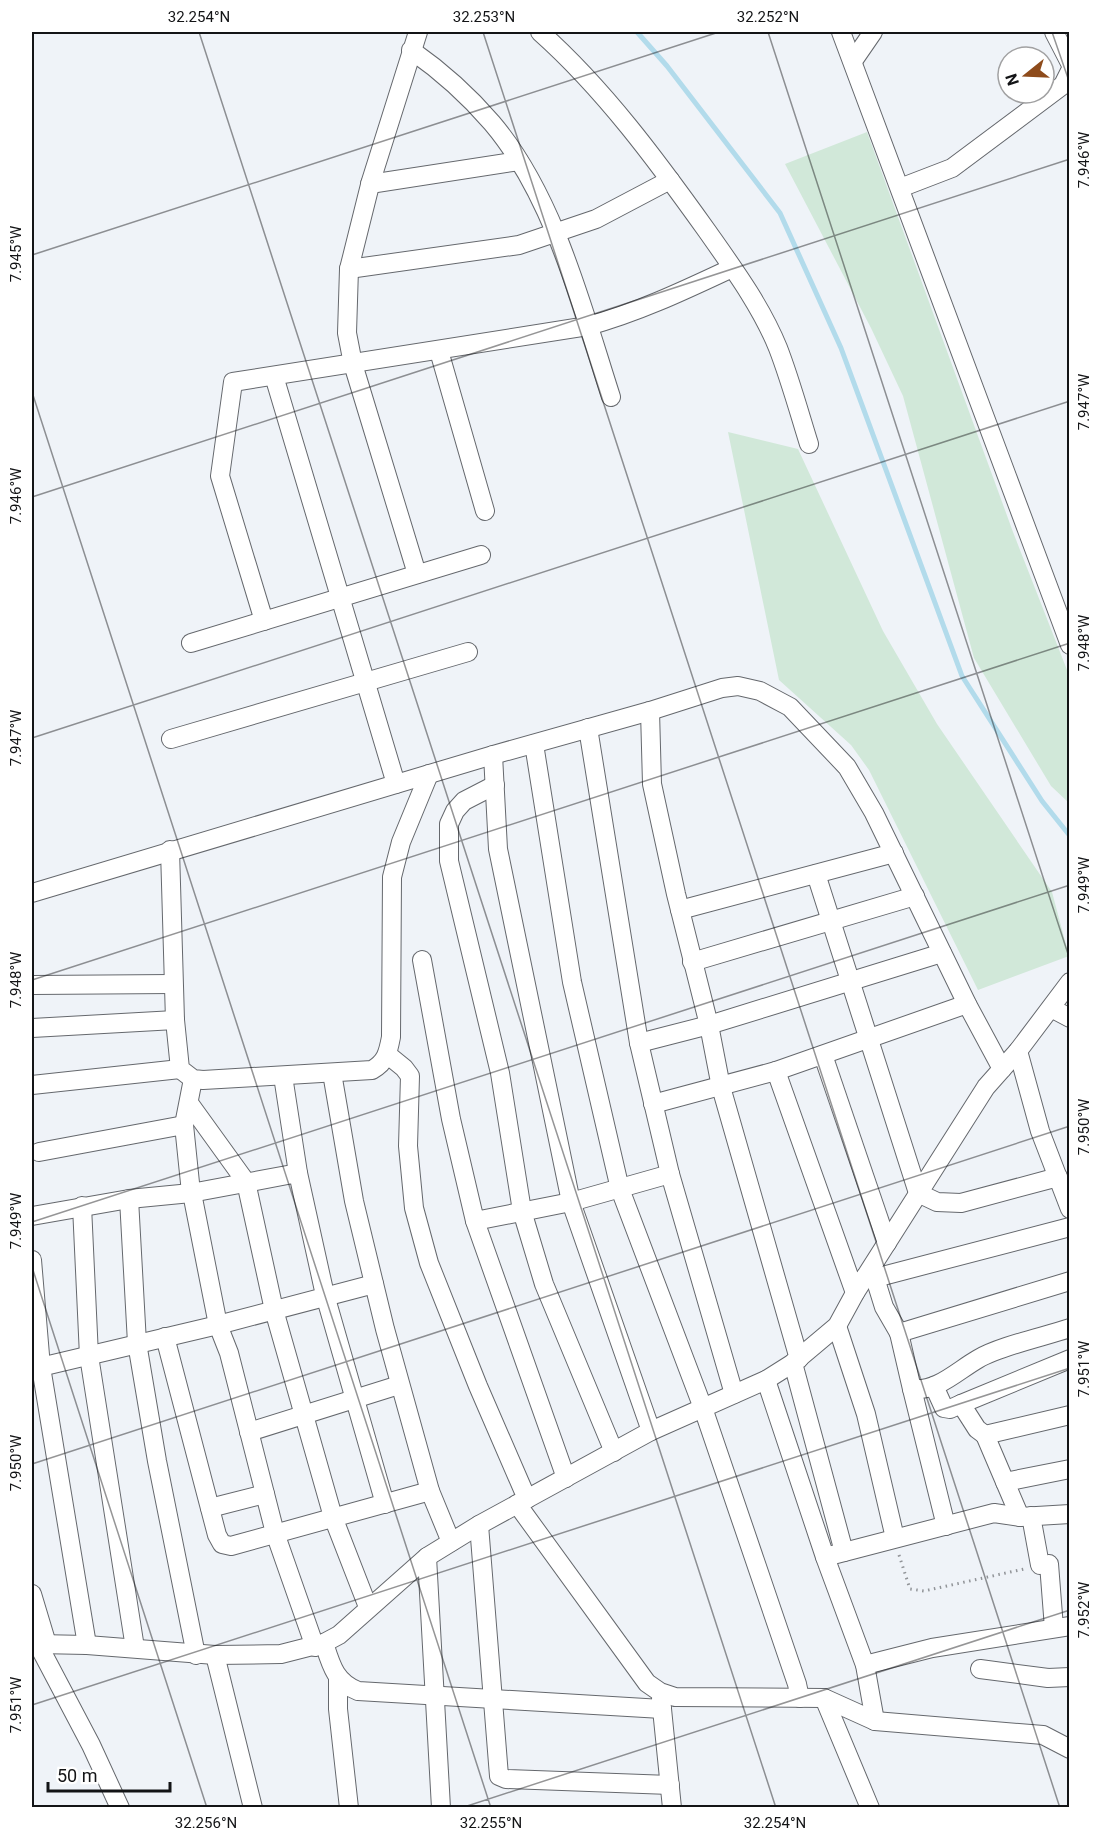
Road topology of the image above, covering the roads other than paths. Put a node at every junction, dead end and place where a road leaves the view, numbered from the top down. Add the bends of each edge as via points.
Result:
1 (418, 32) edge
2 (540, 32) edge
3 (841, 32) edge
4 (873, 32) edge
5 (1054, 32) edge
6 (411, 50) junction
7 (853, 61) junction
8 (1070, 63) edge
9 (1070, 71) edge
10 (519, 161) junction
11 (670, 180) junction
12 (370, 184) junction
13 (900, 188) junction
14 (555, 234) junction
15 (732, 268) junction
16 (349, 269) junction
17 (588, 326) junction
18 (439, 351) junction
19 (353, 364) junction
20 (274, 376) junction
21 (611, 397) dead end
22 (809, 444) dead end
23 (485, 511) dead end
24 (481, 555) dead end
25 (417, 574) junction
26 (340, 598) junction
27 (264, 621) junction
28 (191, 643) dead end
29 (1070, 645) edge
30 (468, 652) dead end
31 (365, 683) junction
32 (650, 711) junction
33 (588, 728) junction
34 (171, 739) dead end
35 (534, 744) junction
36 (493, 755) junction
37 (429, 774) junction
38 (396, 784) junction
39 (495, 785) junction
40 (170, 850) junction
41 (894, 853) junction
42 (816, 874) junction
43 (32, 893) edge
44 (915, 896) junction
45 (680, 910) junction
46 (831, 921) junction
47 (942, 953) junction
48 (422, 960) dead end
49 (692, 962) junction
50 (850, 981) junction
51 (1070, 982) edge
52 (173, 984) junction
53 (32, 985) edge
54 (967, 1004) junction
55 (1051, 1008) junction
56 (1070, 1018) edge
57 (175, 1020) junction
58 (709, 1025) junction
59 (32, 1028) edge
60 (869, 1038) junction
61 (639, 1043) junction
62 (1018, 1051) junction
63 (823, 1054) junction
64 (388, 1055) junction
65 (1002, 1069) junction
66 (776, 1071) junction
67 (332, 1073) junction
68 (187, 1074) junction
69 (283, 1076) junction
70 (32, 1085) edge
71 (721, 1087) junction
72 (189, 1103) junction
73 (653, 1104) junction
74 (184, 1125) junction
75 (39, 1152) dead end
76 (298, 1173) junction
77 (670, 1174) junction
78 (1058, 1177) junction
79 (246, 1182) junction
80 (620, 1189) junction
81 (191, 1193) junction
82 (918, 1193) junction
83 (129, 1199) junction
84 (571, 1202) junction
85 (82, 1206) junction
86 (1070, 1209) edge
87 (522, 1211) junction
88 (32, 1216) edge
89 (475, 1221) junction
90 (1070, 1227) edge
91 (887, 1243) junction
92 (32, 1260) edge
93 (870, 1277) junction
94 (1070, 1281) edge
95 (374, 1284) junction
96 (855, 1293) junction
97 (325, 1295) junction
98 (274, 1310) junction
99 (218, 1325) junction
100 (837, 1326) junction
101 (1070, 1328) edge
102 (898, 1333) junction
103 (165, 1337) junction
104 (137, 1343) junction
105 (89, 1356) junction
106 (1070, 1359) edge
107 (796, 1361) junction
108 (36, 1368) edge
109 (766, 1380) junction
110 (399, 1385) junction
111 (934, 1386) junction
112 (912, 1389) junction
113 (734, 1394) junction
114 (354, 1398) junction
115 (962, 1404) junction
116 (703, 1408) junction
117 (1070, 1415) edge
118 (305, 1417) junction
119 (651, 1431) junction
120 (249, 1432) junction
121 (985, 1435) junction
122 (614, 1452) junction
123 (1070, 1469) edge
124 (566, 1478) junction
125 (1005, 1482) junction
126 (430, 1491) junction
127 (265, 1494) junction
128 (522, 1502) junction
129 (385, 1504) junction
130 (210, 1508) junction
131 (1070, 1514) edge
132 (333, 1517) junction
133 (1026, 1517) junction
134 (479, 1525) junction
135 (946, 1526) junction
136 (275, 1533) junction
137 (895, 1538) junction
138 (451, 1542) junction
139 (844, 1552) junction
140 (427, 1557) junction
141 (825, 1557) junction
142 (32, 1594) edge
143 (368, 1608) junction
144 (1062, 1627) edge
145 (39, 1640) edge
146 (87, 1645) junction
147 (320, 1645) junction
148 (135, 1648) junction
149 (196, 1655) junction
150 (215, 1655) junction
151 (865, 1665) junction
152 (980, 1669) dead end
153 (1070, 1677) edge
154 (338, 1679) junction
155 (434, 1694) junction
156 (800, 1698) junction
157 (824, 1698) junction
158 (492, 1699) junction
159 (661, 1701) junction
160 (875, 1721) junction
161 (1068, 1752) edge
162 (670, 1785) junction
163 (120, 1808) edge
164 (253, 1808) edge
165 (350, 1808) edge
166 (441, 1808) edge
167 (672, 1808) edge
168 (870, 1808) edge

1 - 6 street
2 - 11 street via 613,109
3 - 7 street
4 - 7 street
5 - 8 street
6 - 10 street via 470,98
6 - 12 street
7 - 13 street
9 - 13 street via 1063,85 952,168
10 - 12 street
10 - 14 street
11 - 14 street via 596,219
11 - 15 street
12 - 16 street
13 - 29 street
14 - 16 street via 479,252
14 - 17 street
15 - 17 street via 658,303
15 - 22 street via 763,316 778,349
16 - 19 street via 347,333
17 - 18 street
17 - 21 street
18 - 19 street
18 - 23 street
19 - 20 street
19 - 25 street
20 - 26 street
20 - 27 street via 233,382 220,476
24 - 25 street
25 - 26 street
26 - 27 street
26 - 31 street
27 - 28 street
30 - 31 street
31 - 34 street
31 - 38 street
32 - 33 street
32 - 41 street via 738,686 760,691 790,707 847,766
32 - 45 street via 652,784
33 - 35 street
33 - 61 street
35 - 36 street
35 - 80 street via 572,981
36 - 37 street
36 - 39 street
37 - 38 street
37 - 64 street via 401,842 392,877
38 - 40 street
39 - 84 street via 498,849
39 - 87 street via 464,801 455,811 449,824 449,861 500,1073
40 - 43 street
40 - 52 street
41 - 42 street
41 - 44 street
42 - 45 street
42 - 46 street
44 - 46 street
44 - 47 street
45 - 49 street
46 - 49 street
46 - 50 street
47 - 50 street
47 - 54 street
48 - 89 street via 451,1119
49 - 58 street
50 - 58 street
50 - 60 street
51 - 55 street
52 - 53 street
52 - 57 street
54 - 60 street
54 - 65 street
55 - 56 street
55 - 62 street
57 - 59 street
57 - 68 street
58 - 61 street
58 - 71 street
60 - 63 street
60 - 82 street
61 - 73 street
62 - 65 street
62 - 78 street via 1040,1131
63 - 66 street
63 - 91 street
64 - 67 street via 382,1065 372,1070
64 - 128 street via 410,1076 414,1208 429,1263
65 - 82 street via 986,1086
66 - 71 street
66 - 96 street
67 - 69 street
67 - 95 street via 354,1202
68 - 69 street
68 - 70 street
68 - 72 street
69 - 76 street
71 - 73 street
71 - 107 street
72 - 74 street
72 - 79 street
73 - 77 street
74 - 75 street
74 - 81 street
76 - 79 street
76 - 97 street
77 - 80 street
77 - 113 street
78 - 82 street via 961,1203 938,1202
78 - 86 street
79 - 81 street
79 - 98 street
80 - 84 street
80 - 116 street
81 - 83 street
81 - 99 street
82 - 91 street
83 - 85 street
83 - 104 street
84 - 87 street
84 - 119 street
85 - 88 street
85 - 105 street
87 - 89 street
87 - 122 street via 544,1284
89 - 124 street
90 - 93 street
91 - 93 street
92 - 108 street
93 - 96 street
93 - 102 street
94 - 102 street
95 - 97 street
95 - 110 street
96 - 100 street
97 - 98 street
97 - 114 street
98 - 99 street
98 - 118 street
99 - 103 street
99 - 120 street
100 - 107 street
100 - 137 street via 866,1414
101 - 111 street via 981,1357
102 - 112 street
103 - 104 street
103 - 130 street
104 - 105 street
104 - 149 street
105 - 108 street
105 - 148 street
106 - 115 street
107 - 109 street
107 - 139 street
108 - 146 street
109 - 113 street
109 - 141 street
110 - 114 street
110 - 126 street
111 - 112 street
111 - 115 street via 944,1408
112 - 135 street
113 - 116 street
114 - 118 street
114 - 129 street
115 - 121 street
116 - 119 street
116 - 156 street
117 - 121 street
118 - 120 street
118 - 132 street
119 - 122 street
120 - 127 street
121 - 125 street
122 - 124 street
123 - 125 street
124 - 128 street
125 - 133 street
126 - 129 street
126 - 138 street
127 - 130 street
127 - 136 street
128 - 134 street
128 - 159 street
129 - 132 street
130 - 136 street via 219,1540 226,1546
131 - 133 street
132 - 136 street
132 - 143 street
133 - 135 street via 994,1513
133 - 144 street via 1045,1565
134 - 138 street
134 - 158 street
135 - 137 street
136 - 147 street
137 - 139 street
138 - 140 street
139 - 141 street
140 - 143 street
140 - 155 street
141 - 151 street
142 - 145 street
143 - 147 street via 339,1635
144 - 151 street via 932,1648
145 - 146 street
145 - 163 street
146 - 148 street
147 - 150 street via 281,1654
147 - 154 street
148 - 149 street
149 - 150 street
150 - 164 street
151 - 160 street
152 - 153 street
154 - 155 street via 358,1691
154 - 165 street
155 - 158 street
155 - 166 street
156 - 157 street
156 - 159 street via 675,1697
157 - 160 street
157 - 168 street
158 - 159 street
158 - 162 street via 499,1776
159 - 162 street
160 - 161 street via 1043,1735
162 - 167 street

